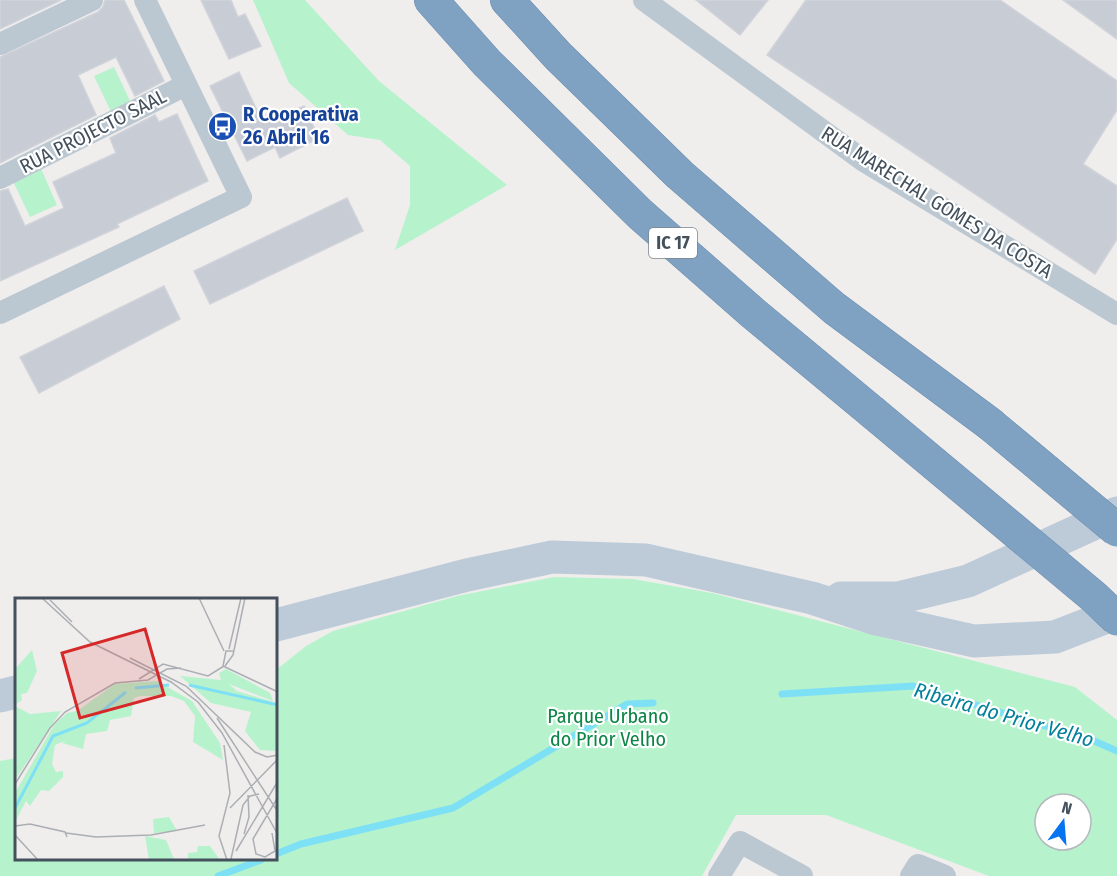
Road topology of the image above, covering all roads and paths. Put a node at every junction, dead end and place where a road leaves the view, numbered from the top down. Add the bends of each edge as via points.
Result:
1 (92, 0) edge
2 (145, 0) edge
3 (431, 0) edge
4 (507, 0) edge
5 (644, 0) edge
6 (0, 44) edge
7 (186, 85) junction
8 (0, 178) edge
9 (0, 314) edge
10 (1117, 314) edge
11 (1117, 513) edge
12 (1117, 530) edge
13 (812, 598) junction
14 (1117, 613) edge
15 (1117, 619) edge
16 (278, 624) edge
17 (15, 692) edge
18 (0, 696) edge
19 (720, 876) edge
20 (802, 876) edge
21 (911, 876) edge
22 (945, 876) edge

1 - 6 street
2 - 7 street
3 - 15 highway, IC 17, bridge via 487,63 640,214
4 - 12 highway, IC 17, bridge via 681,176 834,308 990,424
5 - 10 street, RUA MARECHAL GOMES DA COSTA via 864,161
7 - 8 street, RUA PROJECTO SAAL
7 - 9 street via 241,197
11 - 13 street via 968,581 898,597
13 - 14 street via 876,620 974,641 1055,637
13 - 16 street via 646,560 552,557
17 - 18 street
19 - 20 street via 740,842
21 - 22 street via 918,865

